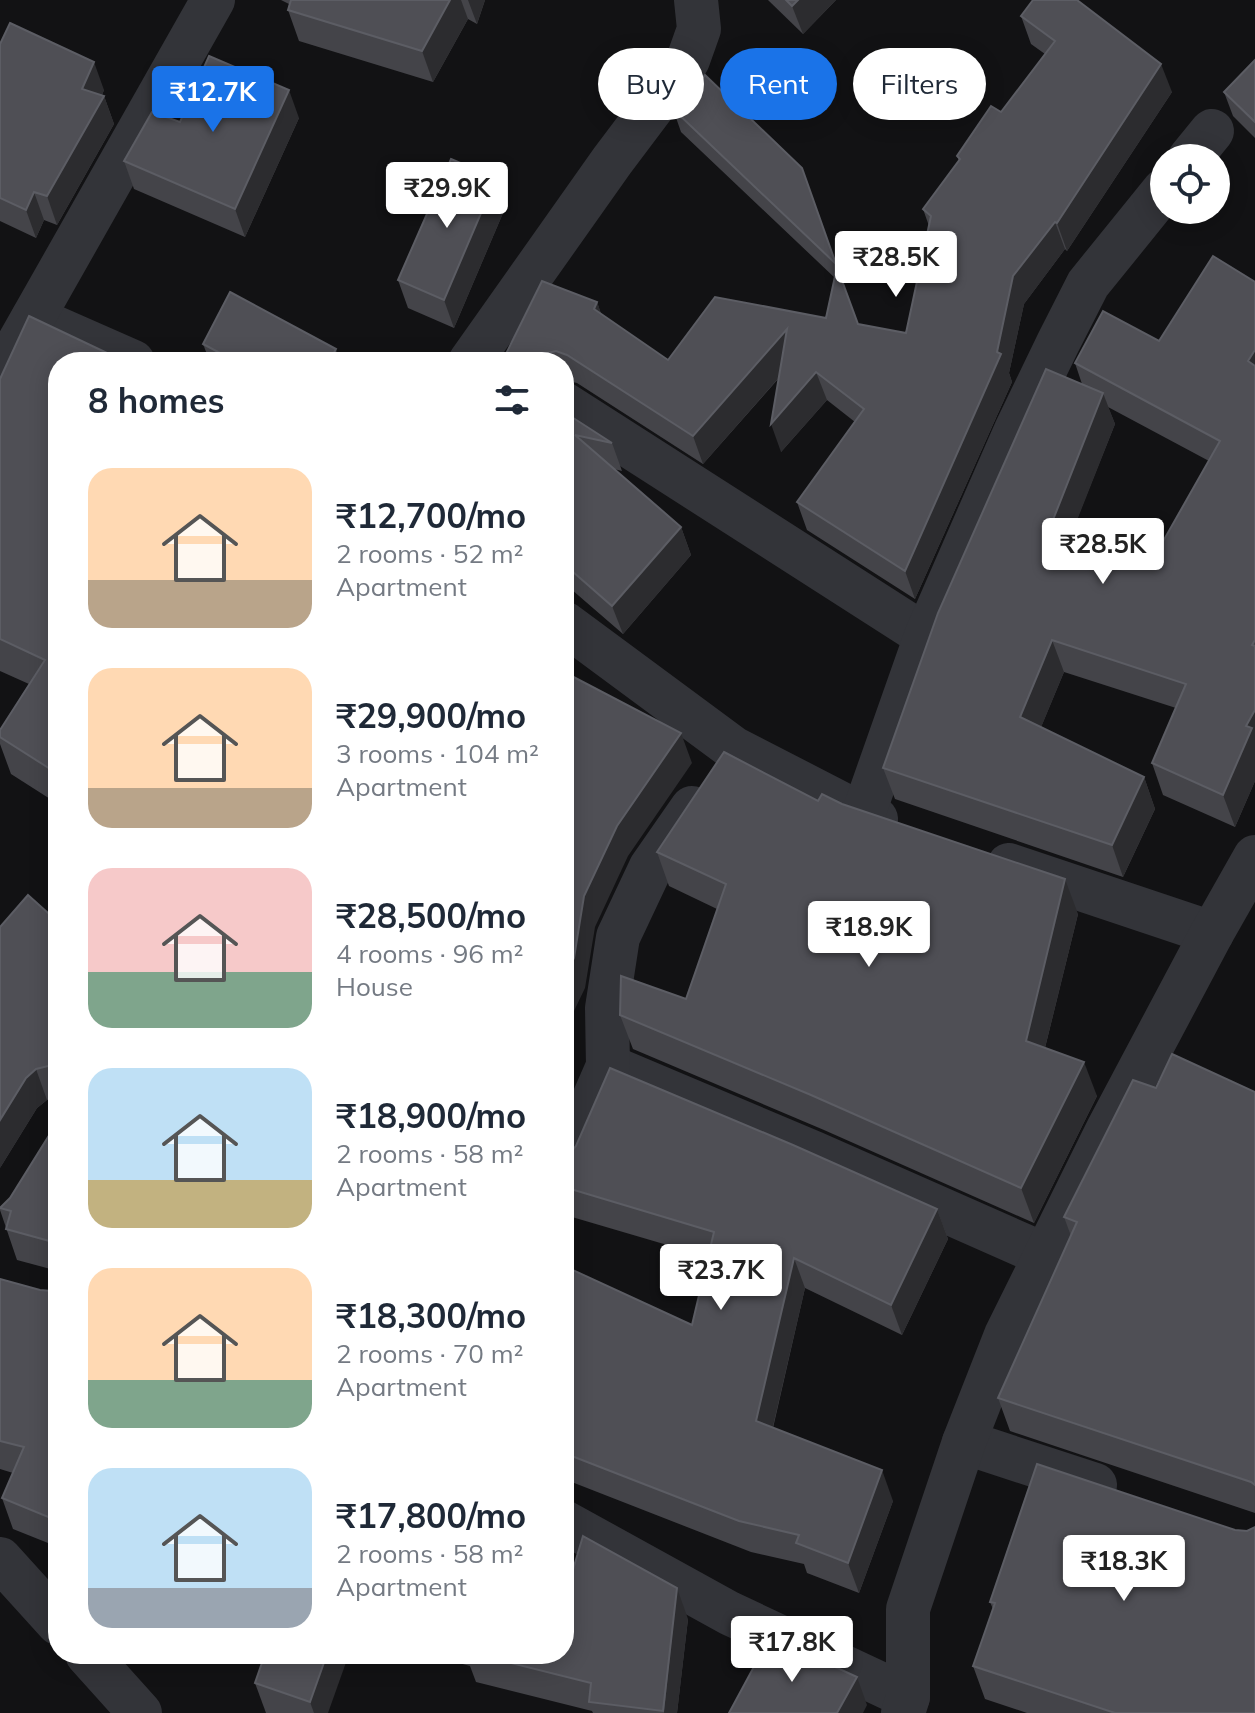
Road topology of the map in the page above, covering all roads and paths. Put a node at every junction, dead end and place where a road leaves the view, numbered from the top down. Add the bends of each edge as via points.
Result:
1 (213, 0) edge
2 (696, 0) edge
3 (1150, 207) edge
4 (33, 318) junction
5 (110, 352) edge
6 (487, 352) edge
7 (0, 376) edge
8 (574, 410) edge
9 (574, 630) edge
10 (926, 636) junction
11 (733, 748) junction
12 (863, 815) junction
13 (915, 833) edge
14 (970, 852) edge
15 (1255, 857) edge
16 (1212, 933) junction
17 (608, 1066) junction
18 (574, 1144) edge
19 (1045, 1255) junction
20 (964, 1442) junction
21 (1139, 1500) edge
22 (574, 1528) edge
23 (0, 1559) edge
24 (48, 1612) edge
25 (96, 1664) edge
26 (906, 1705) edge
27 (140, 1713) edge

1 - 4 street
2 - 6 street via 699,29 688,60 612,161
3 - 10 street via 1088,284 1016,430
4 - 5 street
4 - 7 street
8 - 10 street
9 - 11 street
10 - 12 street
11 - 12 street
11 - 17 street via 651,867 618,937 607,1008
12 - 13 street
14 - 16 street
15 - 16 street
16 - 19 street
17 - 18 street
17 - 19 street
19 - 20 street
20 - 21 street
20 - 26 street via 908,1609
22 - 26 street
23 - 24 street
25 - 27 street

